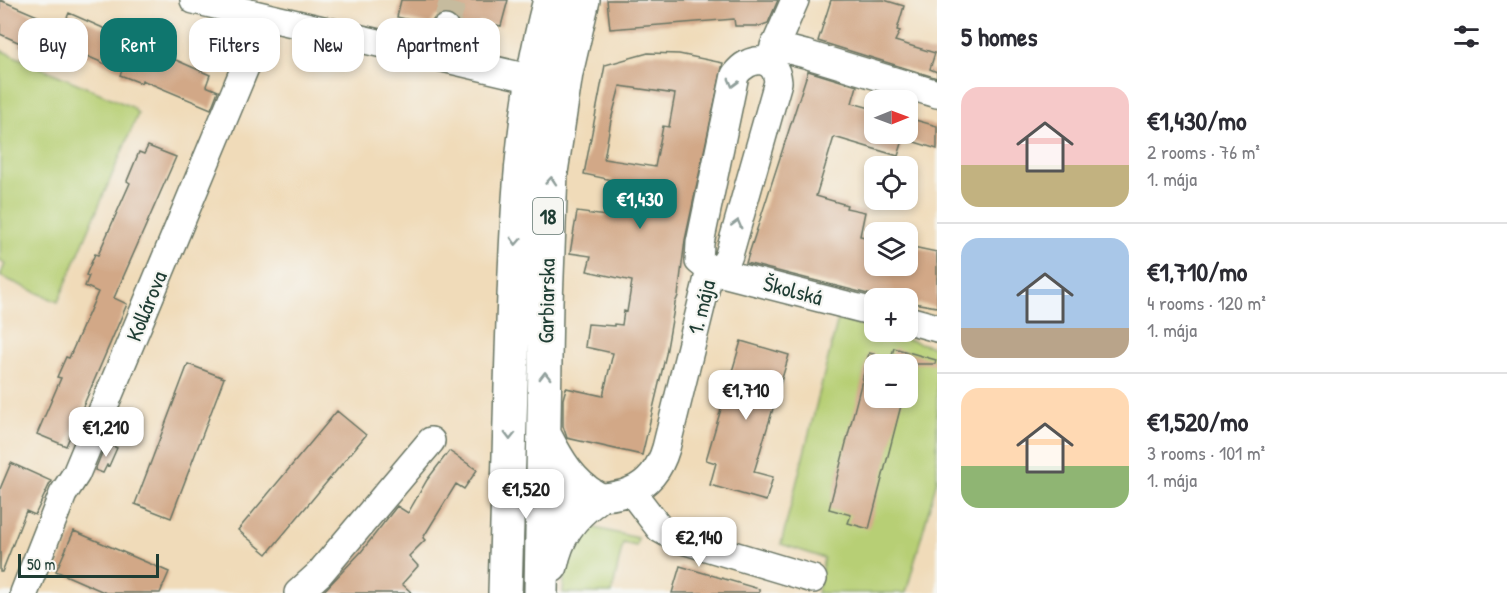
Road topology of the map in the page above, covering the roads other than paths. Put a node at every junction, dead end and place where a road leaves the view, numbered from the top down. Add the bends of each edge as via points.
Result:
1 (194, 0) edge
2 (550, 0) edge
3 (583, 0) edge
4 (795, 0) edge
5 (266, 17) junction
6 (376, 43) edge
7 (771, 55) junction
8 (500, 72) edge
9 (532, 79) junction
10 (937, 94) edge
11 (710, 270) junction
12 (864, 309) edge
13 (918, 323) edge
14 (937, 328) edge
15 (545, 434) junction
16 (431, 441) dead end
17 (631, 491) junction
18 (509, 497) junction
19 (544, 498) junction
20 (596, 498) junction
21 (813, 579) dead end
22 (24, 593) edge
23 (298, 593) edge
24 (505, 593) edge
25 (543, 593) edge

1 - 5 street
2 - 9 main road, Garbiarska / 18
15 -> 3 main road, Garbiarska / 18 via 551,172 566,73
4 - 7 street
5 - 6 street
5 - 22 street, Kollárova
7 - 10 street via 805,54
11 -> 7 street, 1. mája via 722,266 729,255 778,82
7 -> 11 street, 1. mája via 746,63 735,75 699,252 701,264
8 - 9 street
9 -> 18 main road, Garbiarska / 18 via 516,225
11 - 12 street, Školská
11 - 17 street, 1. mája via 662,461 649,480
13 - 14 street
15 - 19 main road, Garbiarska / 18
15 - 20 main road via 574,482
16 - 23 street via 319,574
17 - 20 street, 1. mája
17 - 21 street via 660,529 676,538
18 - 19 street, 1. mája
18 - 24 main road, 18
19 - 20 street, 1. mája
19 - 25 main road, 18
20 - 25 main road via 576,513 563,531

